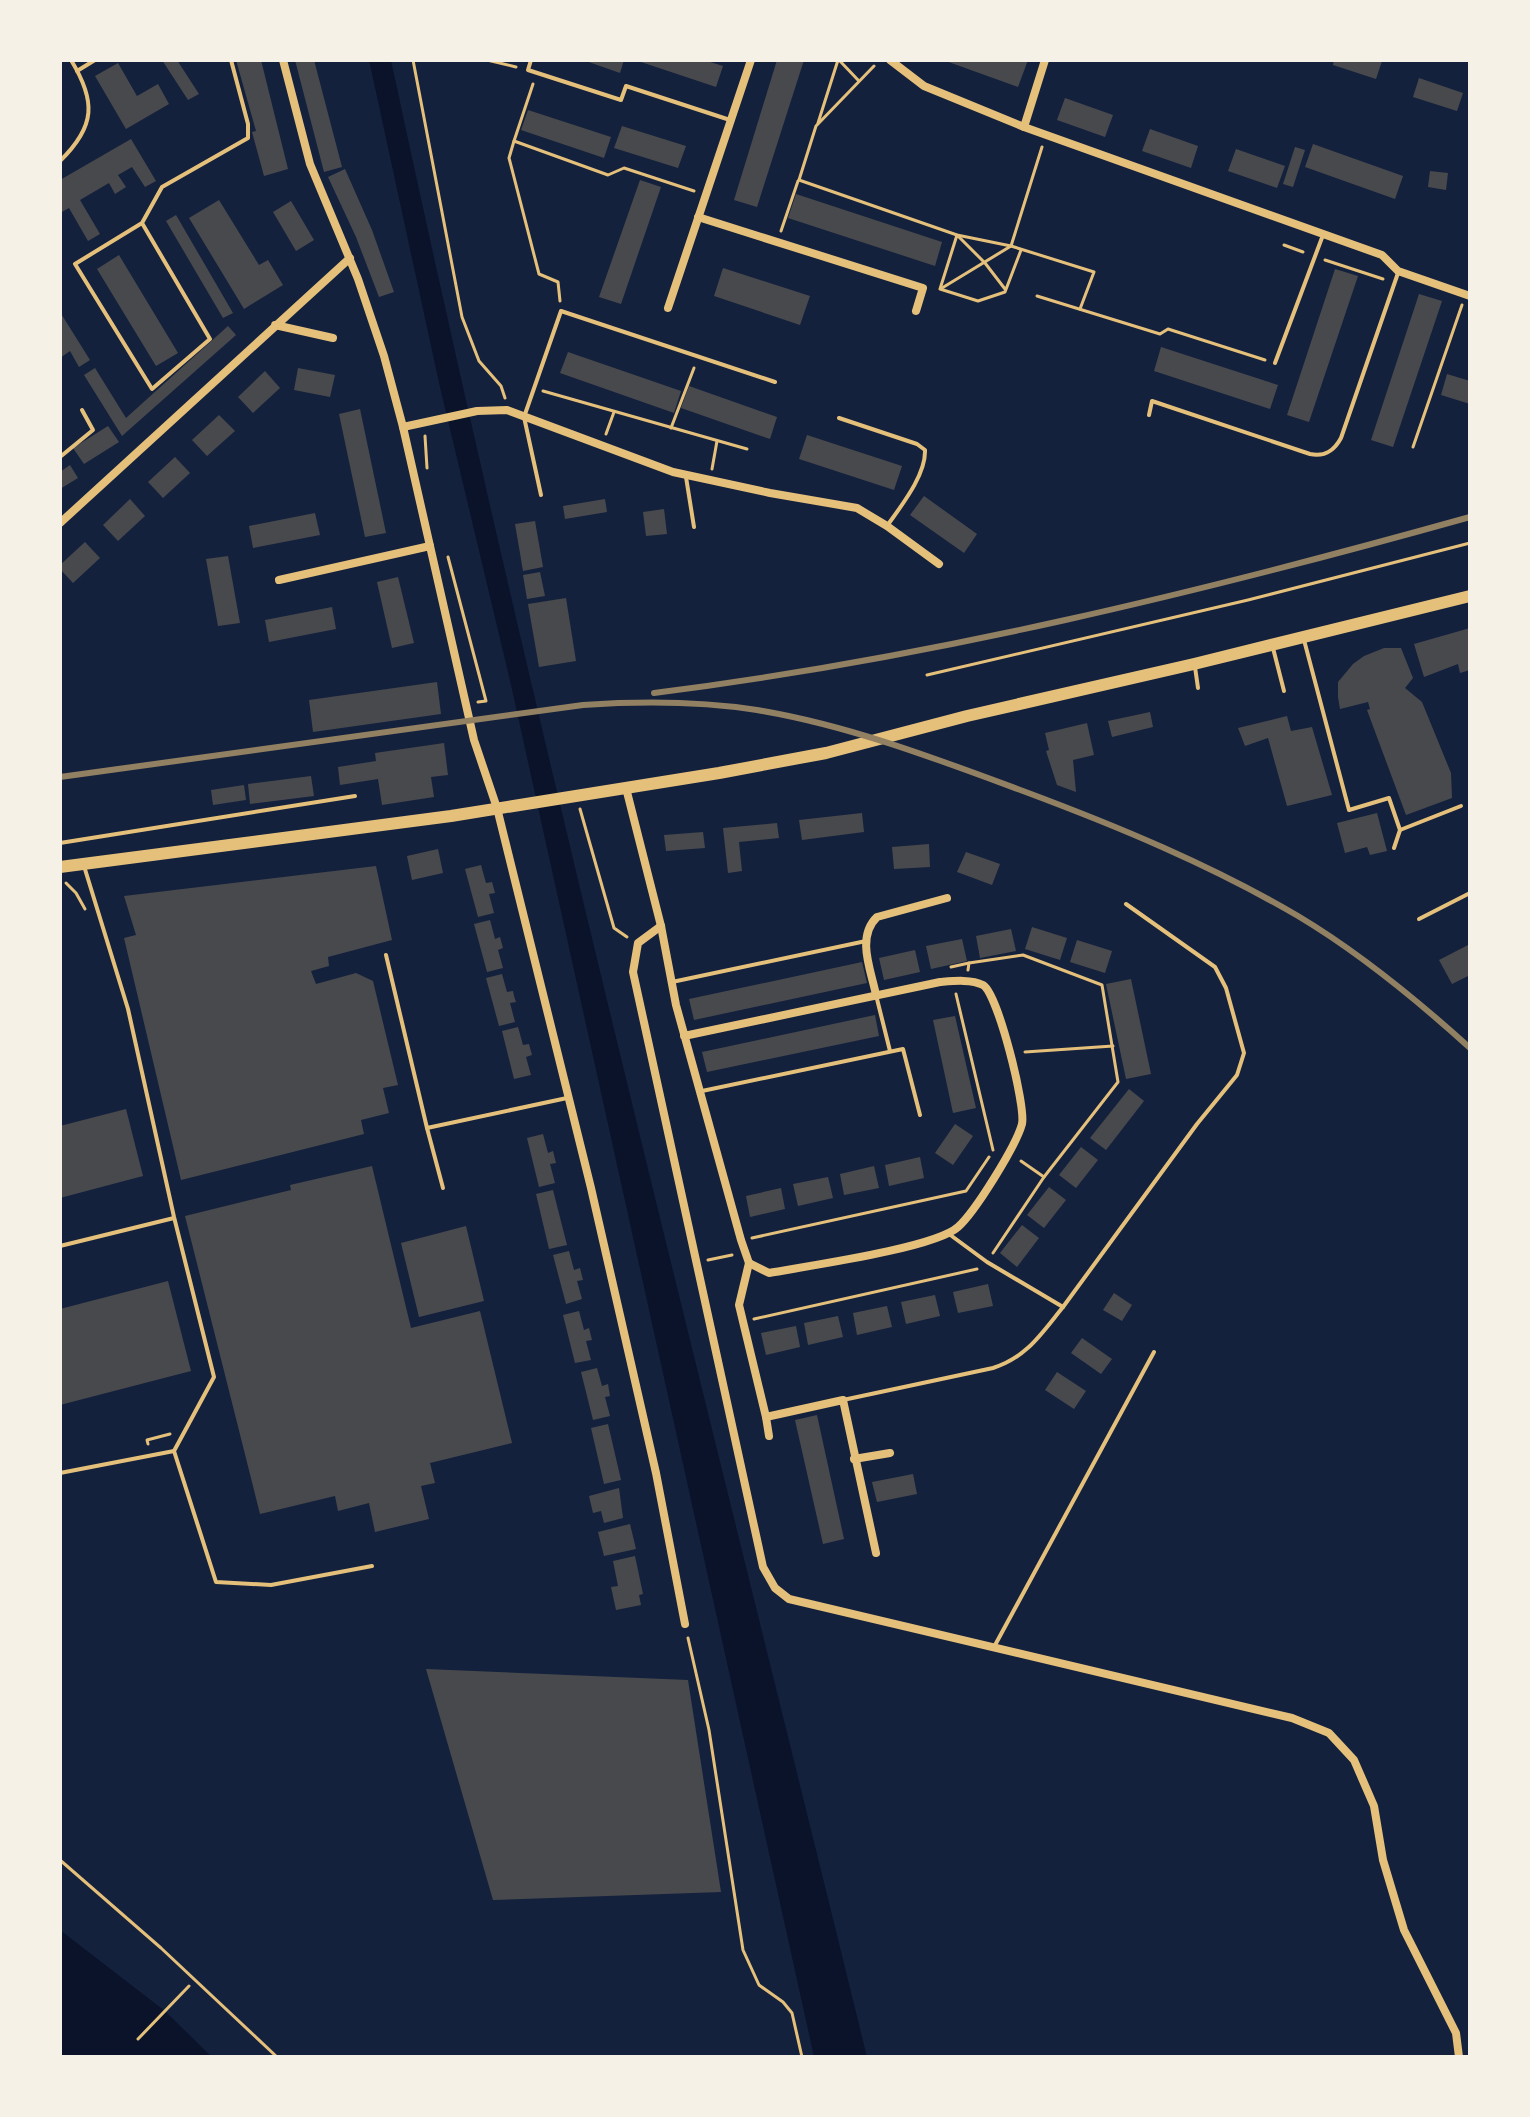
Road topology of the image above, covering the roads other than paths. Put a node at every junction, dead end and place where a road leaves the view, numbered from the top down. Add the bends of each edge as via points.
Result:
1 (71, 60) edge
2 (95, 60) edge
3 (231, 60) edge
4 (283, 60) edge
5 (531, 60) edge
6 (751, 60) edge
7 (890, 60) edge
8 (1045, 60) edge
9 (77, 71) junction
10 (730, 120) junction
11 (1024, 127) junction
12 (60, 161) edge
13 (698, 217) junction
14 (142, 223) junction
15 (1323, 235) junction
16 (350, 258) junction
17 (1398, 271) junction
18 (1470, 296) edge
19 (668, 308) dead end
20 (916, 311) dead end
21 (275, 325) junction
22 (333, 338) dead end
23 (1275, 363) road end
24 (775, 382) dead end
25 (82, 410) dead end
26 (1149, 415) dead end
27 (524, 417) junction
28 (839, 418) dead end
29 (403, 427) junction
30 (60, 457) edge
31 (686, 475) junction
32 (541, 495) dead end
33 (60, 523) edge
34 (887, 526) junction
35 (694, 527) dead end
36 (430, 546) junction
37 (939, 564) dead end
38 (279, 580) dead end
39 (1470, 596) edge
40 (1303, 638) junction
41 (1272, 645) junction
42 (1194, 664) junction
43 (1198, 688) dead end
44 (1284, 691) dead end
45 (626, 788) junction
46 (355, 796) dead end
47 (1461, 806) dead end
48 (497, 808) junction
49 (1400, 830) junction
50 (60, 843) edge
51 (1394, 848) dead end
52 (83, 864) junction
53 (60, 867) edge
54 (1470, 893) edge
55 (947, 898) dead end
56 (1126, 904) dead end
57 (1419, 919) dead end
58 (661, 926) junction
59 (866, 941) junction
60 (386, 955) dead end
61 (672, 982) junction
62 (876, 995) junction
63 (684, 1036) junction
64 (890, 1051) junction
65 (700, 1092) junction
66 (569, 1098) junction
67 (920, 1115) dead end
68 (427, 1128) junction
69 (443, 1188) dead end
70 (174, 1217) junction
71 (949, 1234) junction
72 (60, 1246) edge
73 (749, 1263) junction
74 (1063, 1307) junction
75 (1154, 1352) dead end
76 (843, 1400) junction
77 (766, 1417) junction
78 (769, 1436) dead end
79 (174, 1451) junction
80 (890, 1453) dead end
81 (854, 1459) junction
82 (60, 1473) edge
83 (876, 1553) dead end
84 (372, 1566) dead end
85 (685, 1624) road end
86 (994, 1647) junction
87 (1459, 2057) edge

1 - 9 lane
2 - 9 lane
3 - 14 lane via 248,138 162,187
4 - 16 street via 310,164
5 - 10 lane via 528,70 621,100 626,86
6 - 10 street
7 - 11 street via 924,86
8 - 11 street
9 - 12 lane via 88,93 86,124
10 - 13 street
11 - 15 street
13 - 19 street
13 - 20 street via 923,288
14 - 14 lane via 210,339 152,389 75,264
15 - 17 street via 1382,255
15 - 23 lane
16 - 21 street
16 - 29 street
17 - 18 street
17 - 26 lane via 1341,438 1329,452 1310,454 1152,401
21 - 22 street
21 - 33 street
24 - 27 lane via 561,311
25 - 30 lane via 93,430
27 - 29 street via 507,410 477,411
27 - 31 street
27 - 32 lane
28 - 34 lane via 925,450 908,498
29 - 36 street
31 - 34 street via 848,506
31 - 35 lane
34 - 37 street
36 - 38 street
36 - 48 street via 474,740
39 - 40 main road
40 - 41 main road
40 - 49 lane via 1349,810 1389,798
41 - 42 main road
41 - 44 lane
42 - 43 lane
42 - 45 main road via 826,753
45 - 48 main road
45 - 58 street
46 - 50 lane
47 - 49 lane
48 - 52 main road
48 - 66 street
49 - 51 lane
52 - 53 main road
52 - 70 lane via 128,1009
54 - 57 lane
55 - 59 street via 877,917 865,930
56 - 74 lane via 1215,967 1244,1053 1237,1075
58 - 61 street
58 - 86 street via 638,943 633,972 763,1567 789,1599
59 - 61 lane
59 - 62 street
60 - 68 lane
61 - 63 street
62 - 63 street
62 - 64 lane
62 - 71 street via 968,982 987,988 997,1006 1023,1120 972,1211
63 - 65 street
64 - 65 lane
64 - 67 lane via 903,1049
65 - 73 street
66 - 68 lane
66 - 85 street via 656,1473
68 - 69 lane
70 - 72 lane
70 - 79 lane via 214,1377
71 - 73 street via 769,1273
71 - 74 lane
73 - 77 street via 739,1295
74 - 76 lane via 1031,1347 1010,1362
75 - 86 lane
76 - 77 street
76 - 81 street
77 - 78 street
79 - 82 lane
79 - 84 lane via 216,1582 271,1585
80 - 81 street
81 - 83 street
86 - 87 street via 1292,1718 1329,1733 1354,1760 1374,1806 1404,1930 1456,2033

